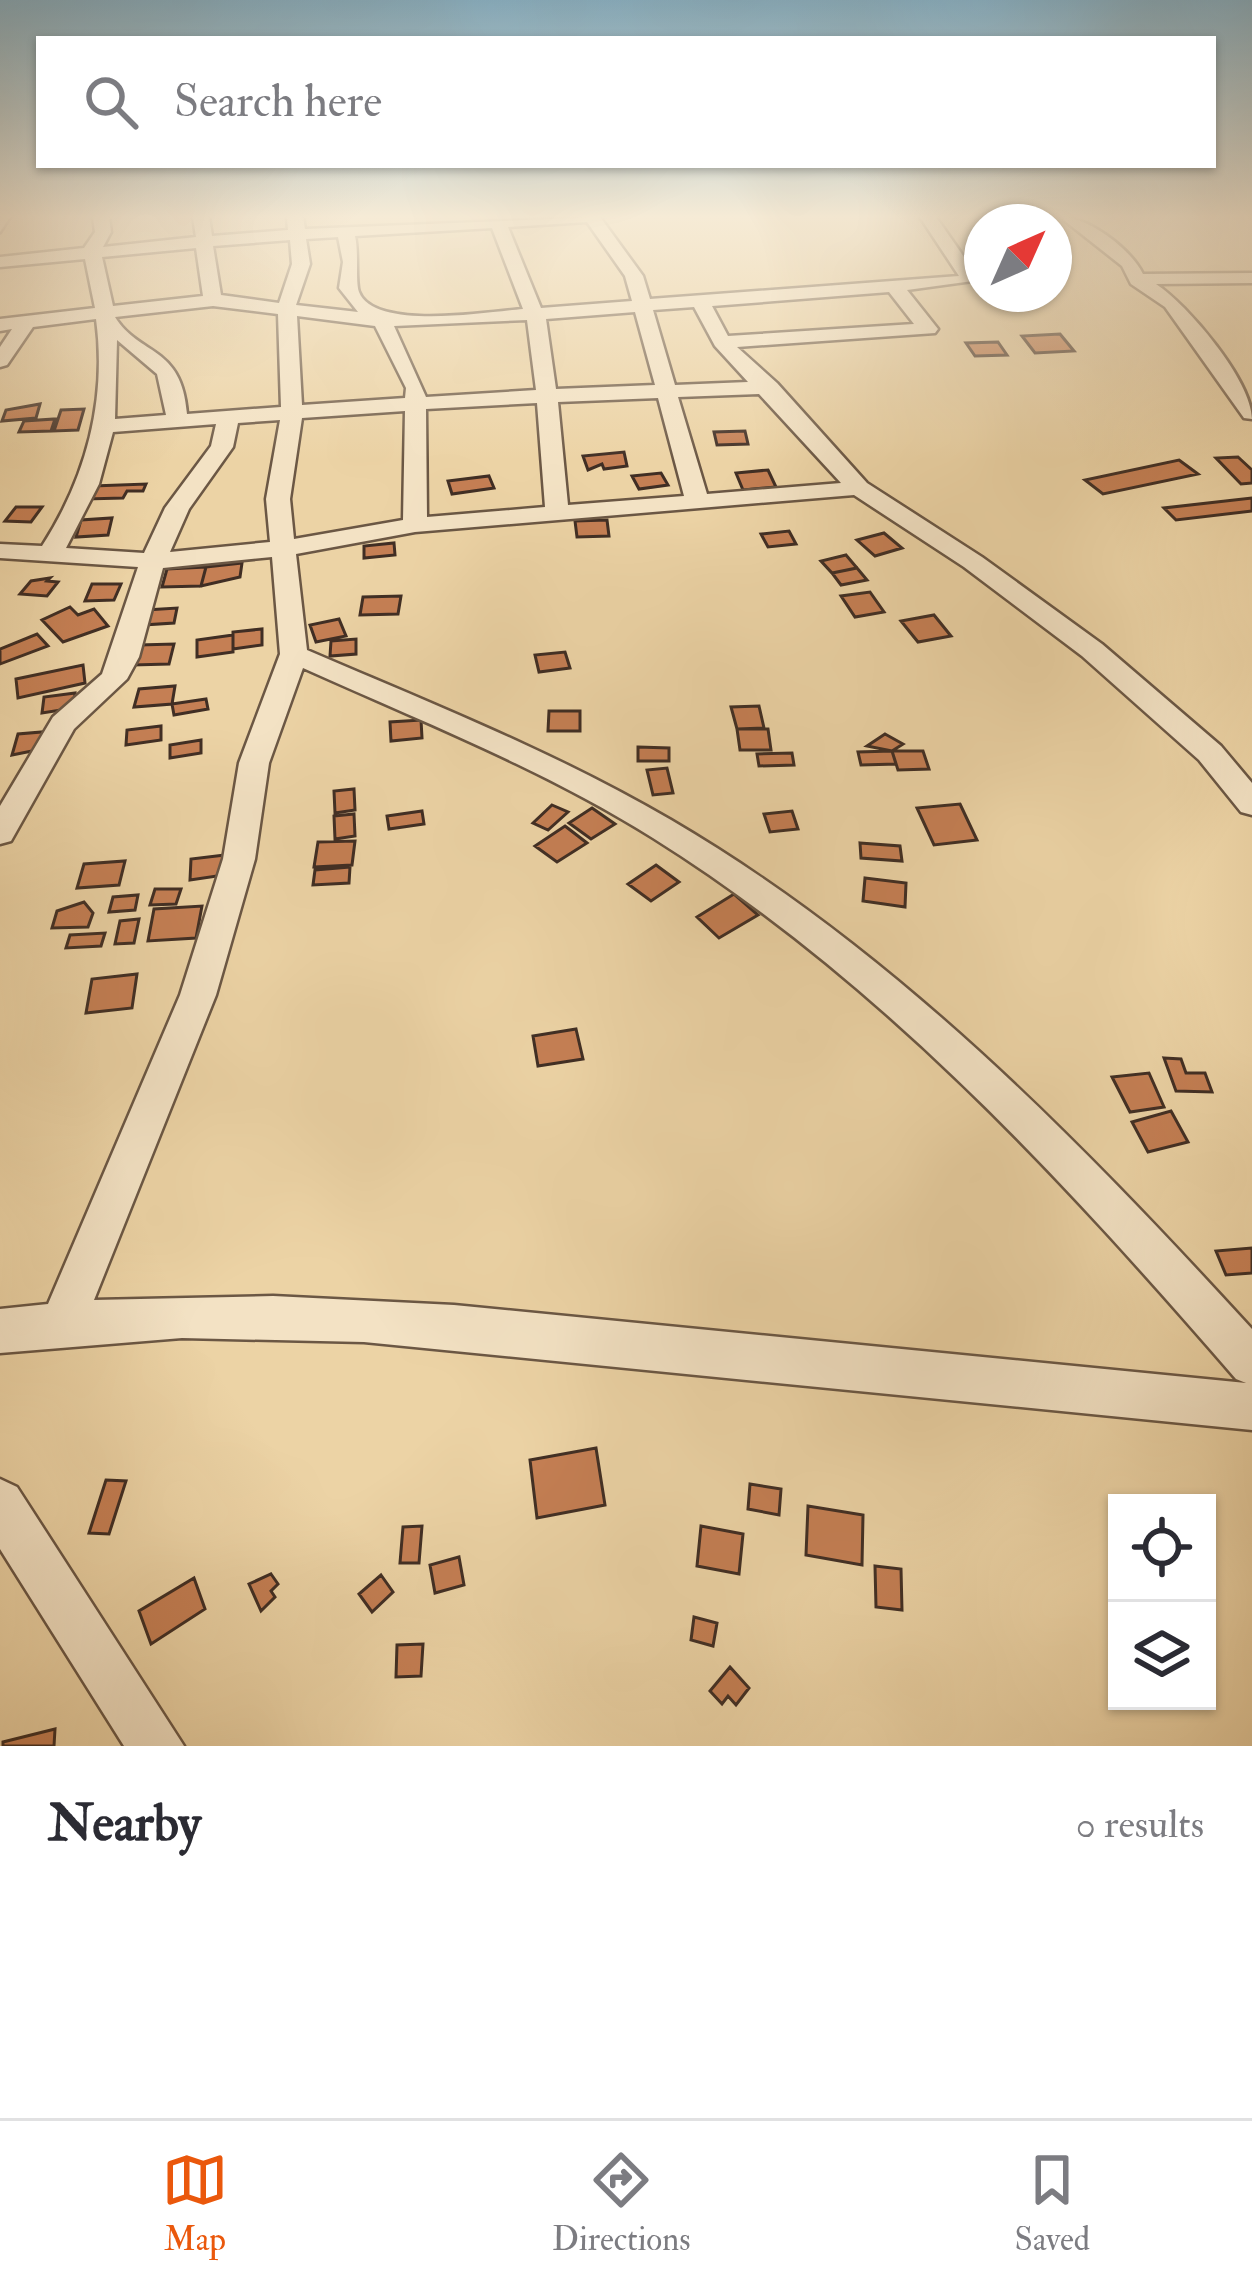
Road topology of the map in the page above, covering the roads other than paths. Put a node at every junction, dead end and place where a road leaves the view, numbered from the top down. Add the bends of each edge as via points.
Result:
1 (104, 298) edge
2 (289, 298) edge
3 (353, 298) edge
4 (529, 298) edge
5 (641, 298) edge
6 (723, 298) edge
7 (904, 298) edge
8 (1165, 298) edge
9 (213, 300) joint
10 (700, 300) junction
11 (287, 305) junction
12 (643, 306) junction
13 (535, 313) junction
14 (109, 319) junction
15 (382, 320) junction
16 (27, 322) junction
17 (0, 325) edge
18 (722, 342) junction
19 (0, 361) edge
20 (770, 387) junction
21 (668, 393) junction
22 (546, 398) junction
23 (417, 404) junction
24 (292, 412) junction
25 (1252, 413) edge
26 (228, 418) junction
27 (177, 422) junction
28 (103, 426) junction
29 (859, 488) junction
30 (697, 500) junction
31 (557, 514) junction
32 (415, 526) junction
33 (286, 548) junction
34 (0, 550) edge
35 (48, 556) junction
36 (154, 562) junction
37 (294, 654) junction
38 (1252, 804) edge
39 (0, 833) edge
40 (63, 1322) junction
41 (0, 1330) edge
42 (1252, 1363) edge
43 (1252, 1407) edge
44 (0, 1504) edge
45 (156, 1746) edge

1 - 14 street
2 - 11 street
3 - 15 street
4 - 13 street
5 - 12 street
6 - 10 street
7 - 18 street via 928,328
8 - 25 street
9 - 11 street
9 - 14 street
10 - 12 street
10 - 18 street
11 - 15 street
11 - 24 street
12 - 13 street
12 - 21 street
13 - 15 street
13 - 22 street
14 - 16 street
14 - 27 street via 164,366
14 - 28 street
15 - 23 street
16 - 17 street
16 - 19 street
18 - 20 street
20 - 21 street
20 - 29 street via 801,432
21 - 22 street
21 - 30 street
22 - 23 street
22 - 31 street
23 - 24 street
23 - 32 street
24 - 26 street
24 - 33 street via 278,499
26 - 27 street
26 - 36 street via 223,445 177,508
27 - 28 street
28 - 35 street via 100,457
29 - 30 street
29 - 38 street via 1093,650 1210,753
30 - 31 street
31 - 32 street
32 - 33 street
33 - 36 street
33 - 37 street
34 - 35 street
35 - 36 street
36 - 39 street via 113,679 64,724
37 - 40 street via 254,763 239,859 197,995
37 - 42 street via 549,766 662,829 805,926 1047,1143
40 - 41 street
40 - 43 street via 258,1314 446,1322
44 - 45 street

